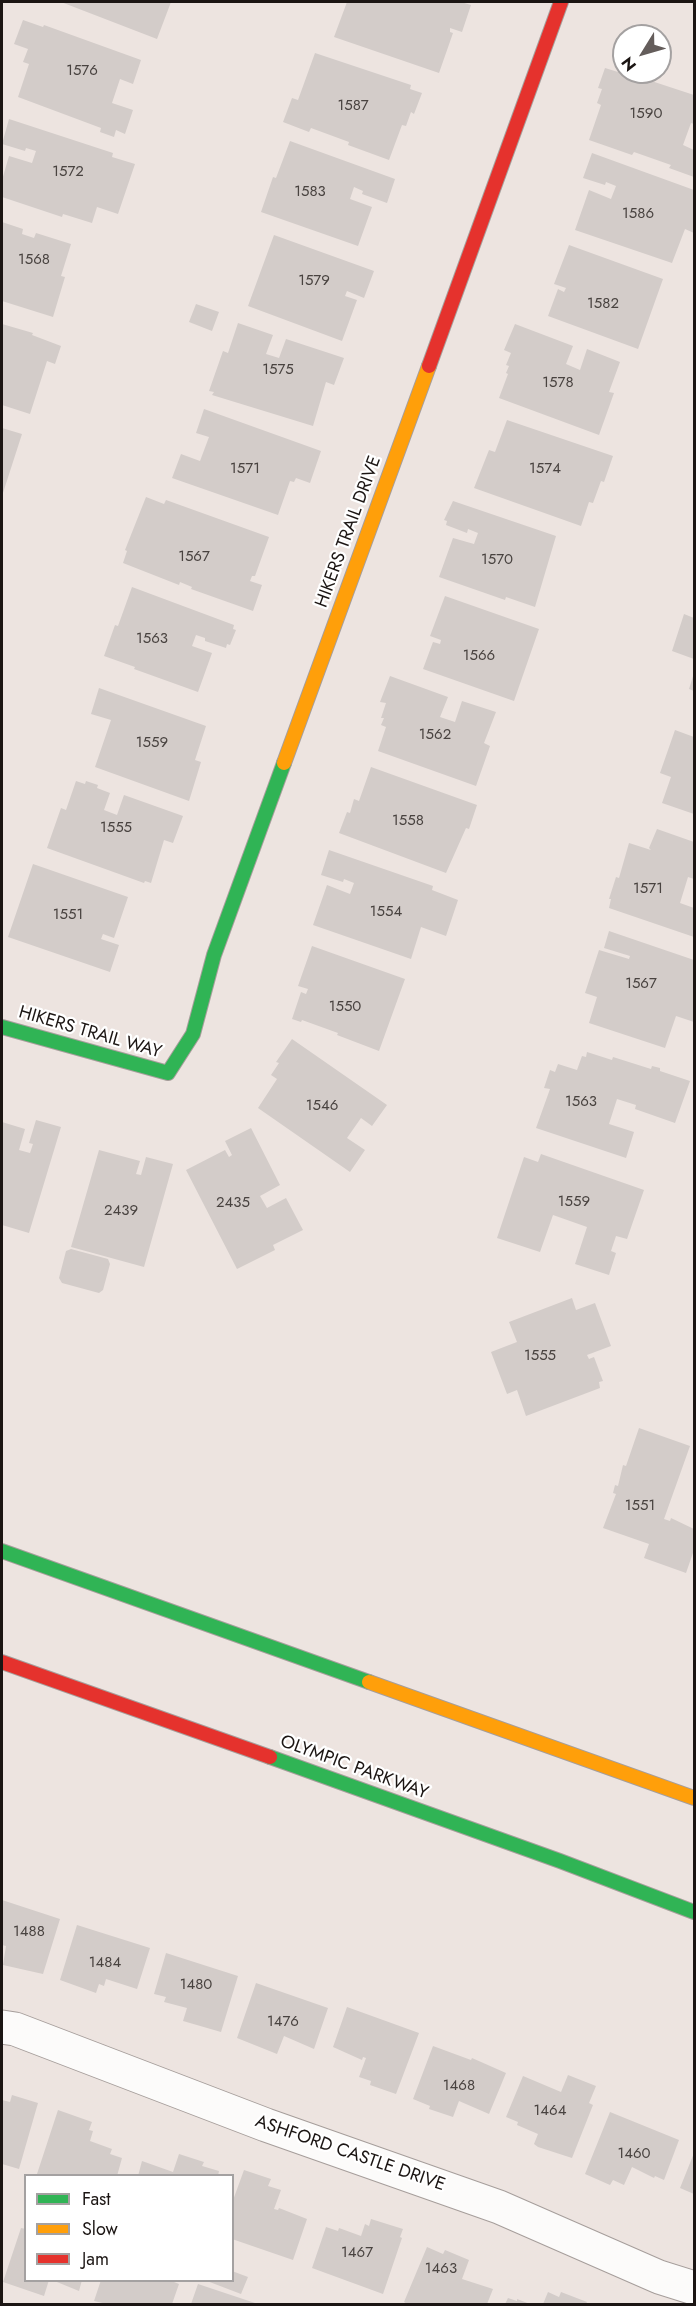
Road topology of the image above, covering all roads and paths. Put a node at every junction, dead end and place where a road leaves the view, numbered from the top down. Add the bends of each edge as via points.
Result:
1 (561, 2) edge
2 (2, 1027) edge
3 (168, 1073) joint
4 (2, 1551) edge
5 (2, 1662) edge
6 (694, 1798) edge
7 (694, 1912) edge
8 (2, 2027) edge
9 (694, 2288) edge

1 - 3 main road, HIKERS TRAIL DRIVE via 214,955 193,1034
2 - 3 main road, HIKERS TRAIL WAY
4 - 6 main road
5 - 7 main road, OLYMPIC PARKWAY
8 - 9 street, ASHFORD CASTLE DRIVE via 499,2207 650,2273

